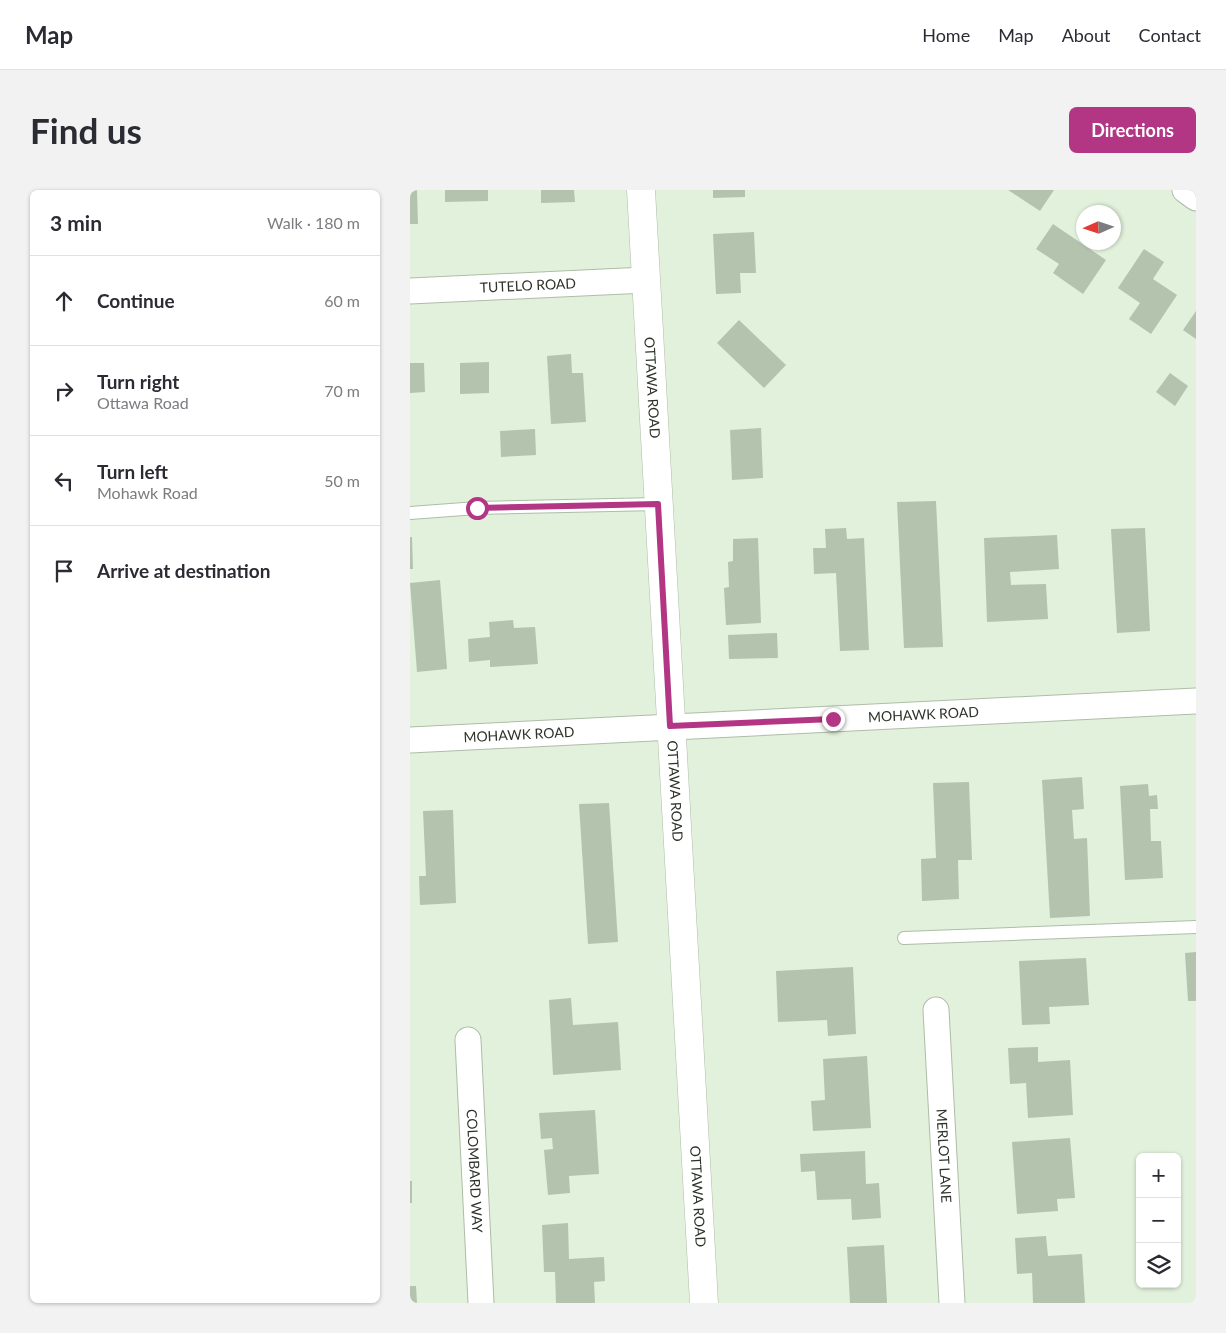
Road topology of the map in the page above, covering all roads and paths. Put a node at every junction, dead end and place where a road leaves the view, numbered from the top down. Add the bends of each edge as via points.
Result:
1 (640, 190) edge
2 (1185, 190) edge
3 (1196, 198) edge
4 (646, 280) junction
5 (410, 291) edge
6 (658, 504) junction
7 (410, 513) edge
8 (1196, 702) edge
9 (670, 726) junction
10 (410, 740) edge
11 (1196, 927) edge
12 (904, 938) dead end
13 (936, 1010) dead end
14 (468, 1040) dead end
15 (482, 1303) edge
16 (704, 1303) edge
17 (952, 1303) edge

1 - 4 street, OTTAWA ROAD
2 - 3 street
4 - 5 street, TUTELO ROAD
4 - 6 street, OTTAWA ROAD
6 - 7 lane via 477,508
6 - 9 street, OTTAWA ROAD
8 - 9 street, MOHAWK ROAD
9 - 10 street, MOHAWK ROAD
9 - 16 street, OTTAWA ROAD
11 - 12 lane
13 - 17 street, MERLOT LANE
14 - 15 street, COLOMBARD WAY

